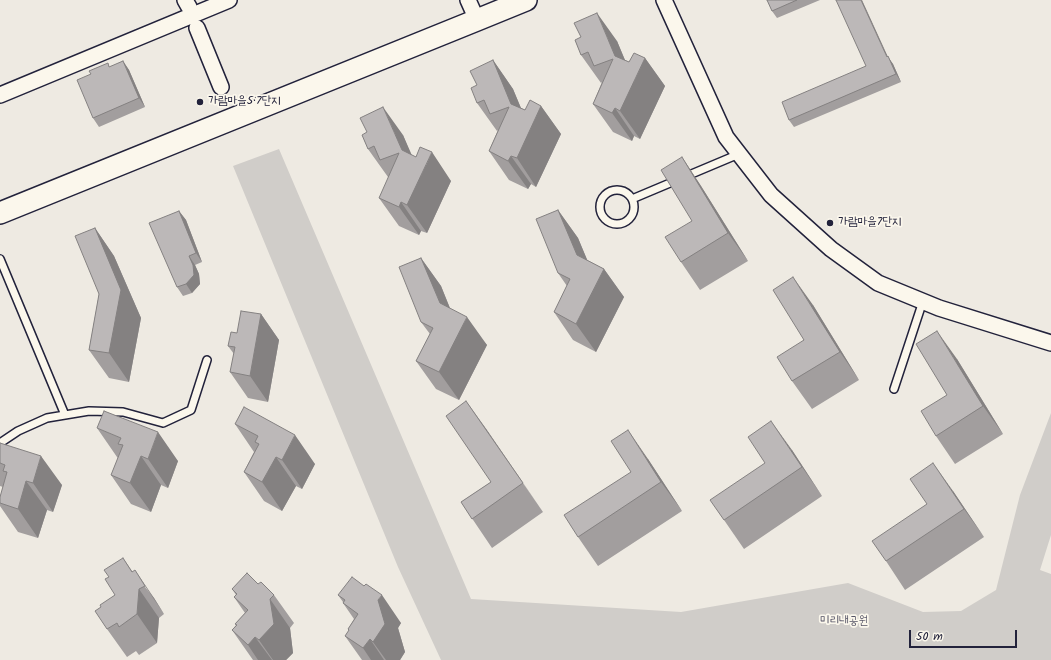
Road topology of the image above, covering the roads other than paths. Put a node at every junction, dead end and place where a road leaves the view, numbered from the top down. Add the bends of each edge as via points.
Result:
1 (229, 0) edge
2 (468, 0) edge
3 (526, 0) edge
4 (664, 0) edge
5 (478, 20) junction
6 (197, 28) dead end
7 (221, 86) dead end
8 (0, 95) edge
9 (739, 154) junction
10 (632, 199) junction
11 (0, 213) edge
12 (0, 259) edge
13 (923, 301) junction
14 (1051, 343) edge
15 (207, 360) dead end
16 (894, 389) dead end
17 (65, 415) junction
18 (0, 443) edge

1 - 8 street
2 - 5 street
3 - 5 street
4 - 9 street via 726,137
5 - 11 street
6 - 7 street
9 - 10 lane
9 - 13 street via 771,195 831,249 878,284
10 - 10 lane via 624,192 608,193 601,201 600,212 612,224 623,223 632,216
12 - 17 lane
13 - 14 street
13 - 16 lane
15 - 17 lane via 191,410 164,423 123,412 89,410
17 - 18 lane via 47,418 18,431

